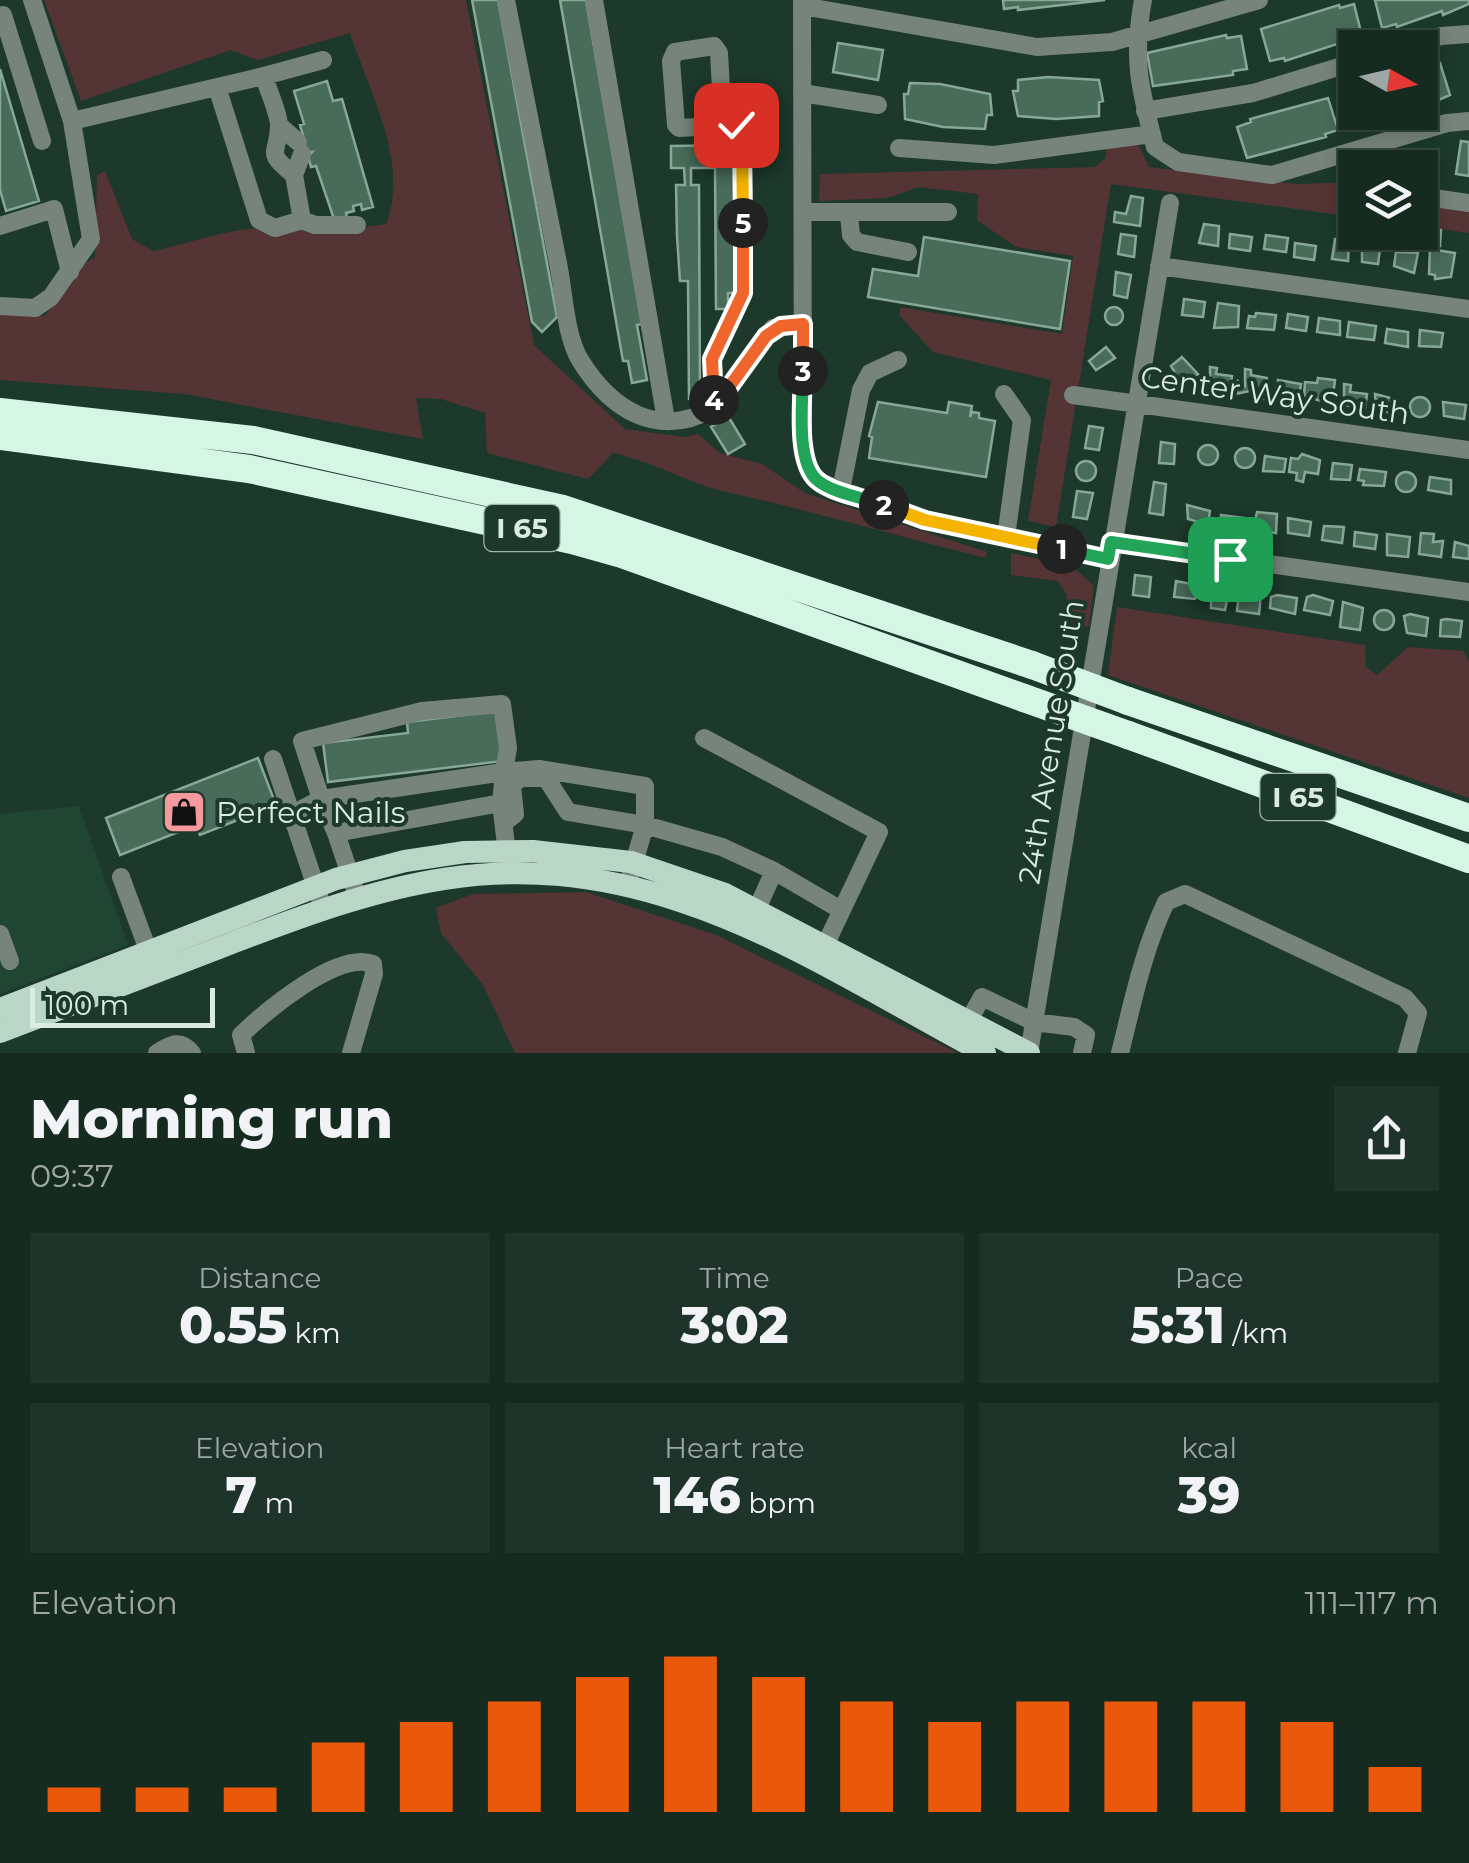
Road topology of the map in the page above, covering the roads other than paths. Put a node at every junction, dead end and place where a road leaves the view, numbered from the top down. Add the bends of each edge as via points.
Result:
1 (506, 0) edge
2 (594, 0) edge
3 (1143, 0) edge
4 (1259, 0) edge
5 (33, 3) edge
6 (802, 3) edge
7 (1229, 4) edge
8 (2, 16) edge
9 (1137, 33) junction
10 (1469, 34) edge
11 (1438, 37) edge
12 (323, 60) dead end
13 (1338, 67) edge
14 (264, 76) junction
15 (217, 87) junction
16 (802, 93) junction
17 (878, 106) dead end
18 (1145, 111) junction
19 (72, 121) junction
20 (1469, 121) edge
21 (279, 125) junction
22 (736, 125) junction
23 (1152, 134) junction
24 (42, 141) dead end
25 (899, 148) dead end
26 (1381, 150) edge
27 (1338, 163) edge
28 (294, 174) junction
29 (1438, 199) edge
30 (1170, 203) dead end
31 (1469, 203) edge
32 (803, 212) junction
33 (948, 212) dead end
34 (849, 215) junction
35 (302, 220) junction
36 (0, 226) edge
37 (357, 226) dead end
38 (908, 252) dead end
39 (1159, 266) junction
40 (70, 272) junction
41 (0, 306) edge
42 (1469, 309) edge
43 (803, 324) junction
44 (898, 360) dead end
45 (1004, 394) dead end
46 (1072, 395) dead end
47 (1136, 403) junction
48 (714, 408) junction
49 (0, 412) edge
50 (666, 420) junction
51 (0, 436) edge
52 (1469, 450) edge
53 (842, 490) junction
54 (1006, 537) junction
55 (1110, 551) junction
56 (1469, 592) edge
57 (704, 738) dead end
58 (273, 759) dead end
59 (504, 772) junction
60 (571, 773) junction
61 (322, 799) junction
62 (501, 803) junction
63 (568, 812) junction
64 (291, 815) junction
65 (1469, 818) edge
66 (504, 823) junction
67 (645, 825) junction
68 (336, 833) junction
69 (1469, 859) edge
70 (508, 862) junction
71 (634, 863) junction
72 (774, 871) junction
73 (121, 877) dead end
74 (316, 886) junction
75 (354, 886) junction
76 (627, 888) junction
77 (323, 909) junction
78 (841, 910) junction
79 (752, 920) junction
80 (0, 934) edge
81 (821, 955) junction
82 (10, 961) dead end
83 (152, 962) junction
84 (1006, 1008) junction
85 (0, 1009) edge
86 (968, 1022) junction
87 (1034, 1022) junction
88 (0, 1032) edge
89 (989, 1044) edge
90 (157, 1053) edge
91 (192, 1053) edge
92 (246, 1053) edge
93 (351, 1053) edge
94 (1029, 1053) edge
95 (1082, 1053) edge
96 (1120, 1053) edge
97 (1407, 1053) edge

1 - 50 street via 578,358 613,403
2 - 50 street
3 - 9 street
4 - 7 street
5 - 8 street
5 - 19 street
6 - 9 street via 1037,47 1112,42
6 - 16 street
7 - 9 street
8 - 24 street
9 - 18 street
10 - 11 street
12 - 14 street
13 - 18 street via 1252,93
14 - 15 street
14 - 21 street
15 - 19 street
15 - 35 street via 259,220 275,228
16 - 17 street
16 - 32 street
18 - 23 street
19 - 40 street via 91,239
20 - 26 street
21 - 28 street via 300,148
21 - 28 street via 275,160
22 - 22 street via 722,107 714,46 675,52 676,125
22 - 48 street via 742,136 744,284 712,359
23 - 25 street via 994,155
23 - 27 street via 1155,147 1178,162 1272,175
28 - 35 street
29 - 31 street
30 - 39 street, 24th Avenue South
32 - 34 street
32 - 43 street
33 - 34 street
34 - 38 street via 857,242
35 - 37 street
36 - 40 street via 54,209
39 - 42 street
39 - 47 street, 24th Avenue South
40 - 41 street via 35,308
43 - 48 street via 766,336
43 - 53 street via 803,452 819,482
44 - 53 street via 870,374 861,390
45 - 54 street via 1022,420
46 - 47 street, Center Way South
47 - 52 street, Center Way South
47 - 55 street, 24th Avenue South
48 - 50 street
49 - 65 highway, I 65, bridge via 253,440 530,501 775,578
51 - 69 highway, I 65, bridge via 249,469 622,554
53 - 54 street via 925,520
54 - 55 street
55 - 56 street
55 - 87 street, 24th Avenue South
57 - 78 street via 879,832
58 - 64 street
59 - 60 street
59 - 61 street
59 - 61 street via 502,704 422,711 302,741
59 - 62 street
60 - 63 street
60 - 67 street via 646,786
61 - 64 street
61 - 68 street
62 - 66 street
62 - 68 street
63 - 66 street via 546,778 520,778 512,786 514,814
63 - 67 street
64 - 74 street
66 - 70 street
67 - 71 street
67 - 72 street via 722,847
68 - 75 street
70 - 71 main road
70 - 75 main road via 465,852 405,861
70 - 76 main road
71 - 76 street
71 - 79 main road via 697,883
72 - 78 street
72 - 79 street
73 - 83 street
74 - 75 main road
74 - 77 street
74 - 83 main road
75 - 77 main road
76 - 79 main road
77 - 83 main road
78 - 81 street
79 - 81 main road
80 - 82 street
81 - 86 main road
81 - 89 main road
83 - 85 main road
83 - 88 main road
84 - 86 street via 982,997
84 - 87 street
84 - 89 street
86 - 89 main road
87 - 94 street, 24th Avenue South
87 - 95 street via 1079,1028 1086,1035
89 - 94 main road
90 - 91 street via 172,1044
92 - 93 street via 240,1035 268,1010 330,970 366,961 374,964 374,974
96 - 97 street via 1158,919 1166,902 1185,894 1405,998 1418,1013

